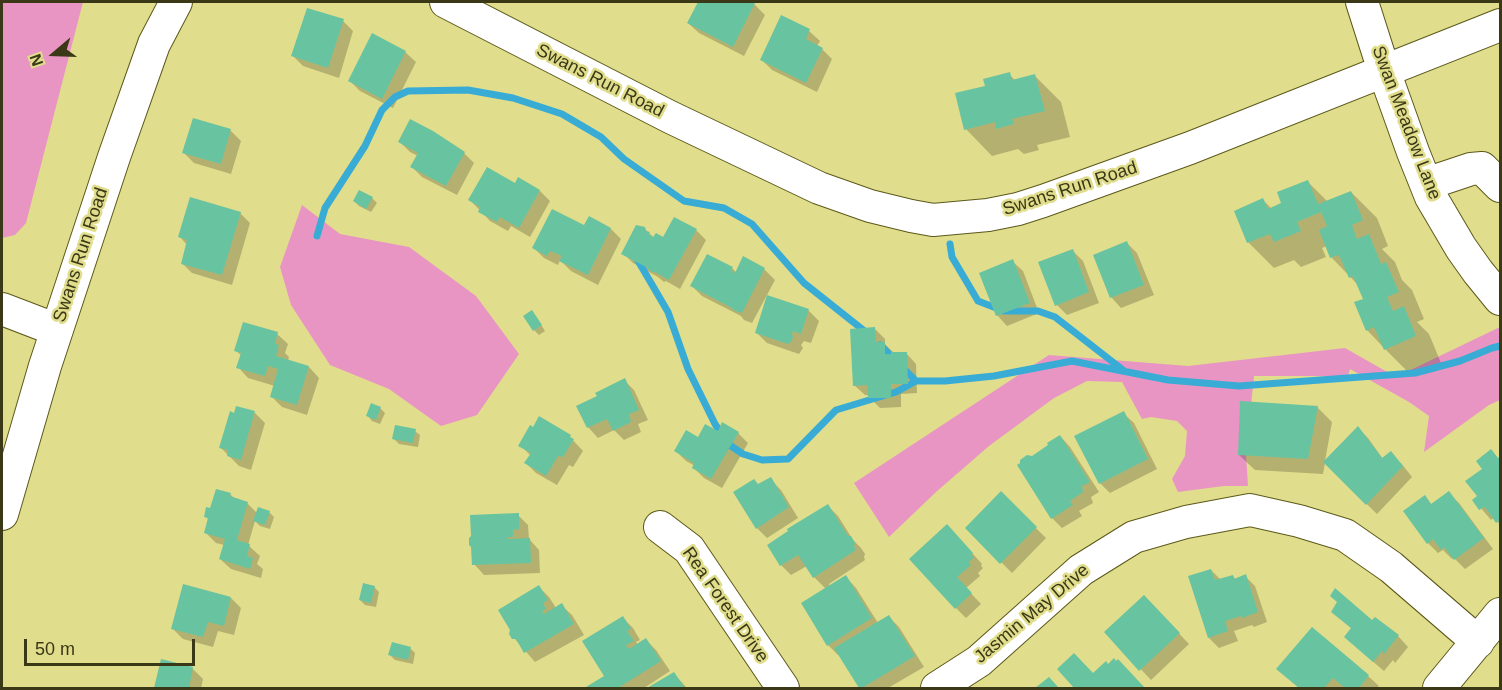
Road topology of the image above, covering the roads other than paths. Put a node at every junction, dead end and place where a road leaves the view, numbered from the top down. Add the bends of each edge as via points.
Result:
1 (176, 2) edge
2 (446, 2) edge
3 (1362, 2) edge
4 (1500, 25) edge
5 (1384, 71) junction
6 (1426, 184) junction
7 (1500, 186) edge
8 (1500, 299) edge
9 (2, 309) edge
10 (57, 330) junction
11 (2, 514) edge
12 (660, 527) dead end
13 (1500, 614) edge
14 (1478, 642) junction
15 (783, 688) edge
16 (937, 688) edge
17 (1439, 688) edge

1 - 10 street, Swans Run Road via 151,54
2 - 5 street, Swans Run Road via 819,188 870,206 933,219 988,215 1043,201
3 - 5 street, Swan Meadow Lane
4 - 5 street, Swans Run Road
5 - 6 street, Swan Meadow Lane
6 - 7 street via 1482,168
6 - 8 street, Swan Meadow Lane via 1461,248
9 - 10 street
10 - 11 street, Swans Run Road
12 - 15 street, Rea Forest Drive via 689,549
13 - 14 street
14 - 16 street, Jasmin May Drive via 1391,567 1345,535 1250,510 1134,537 1081,570 979,661
14 - 17 street

